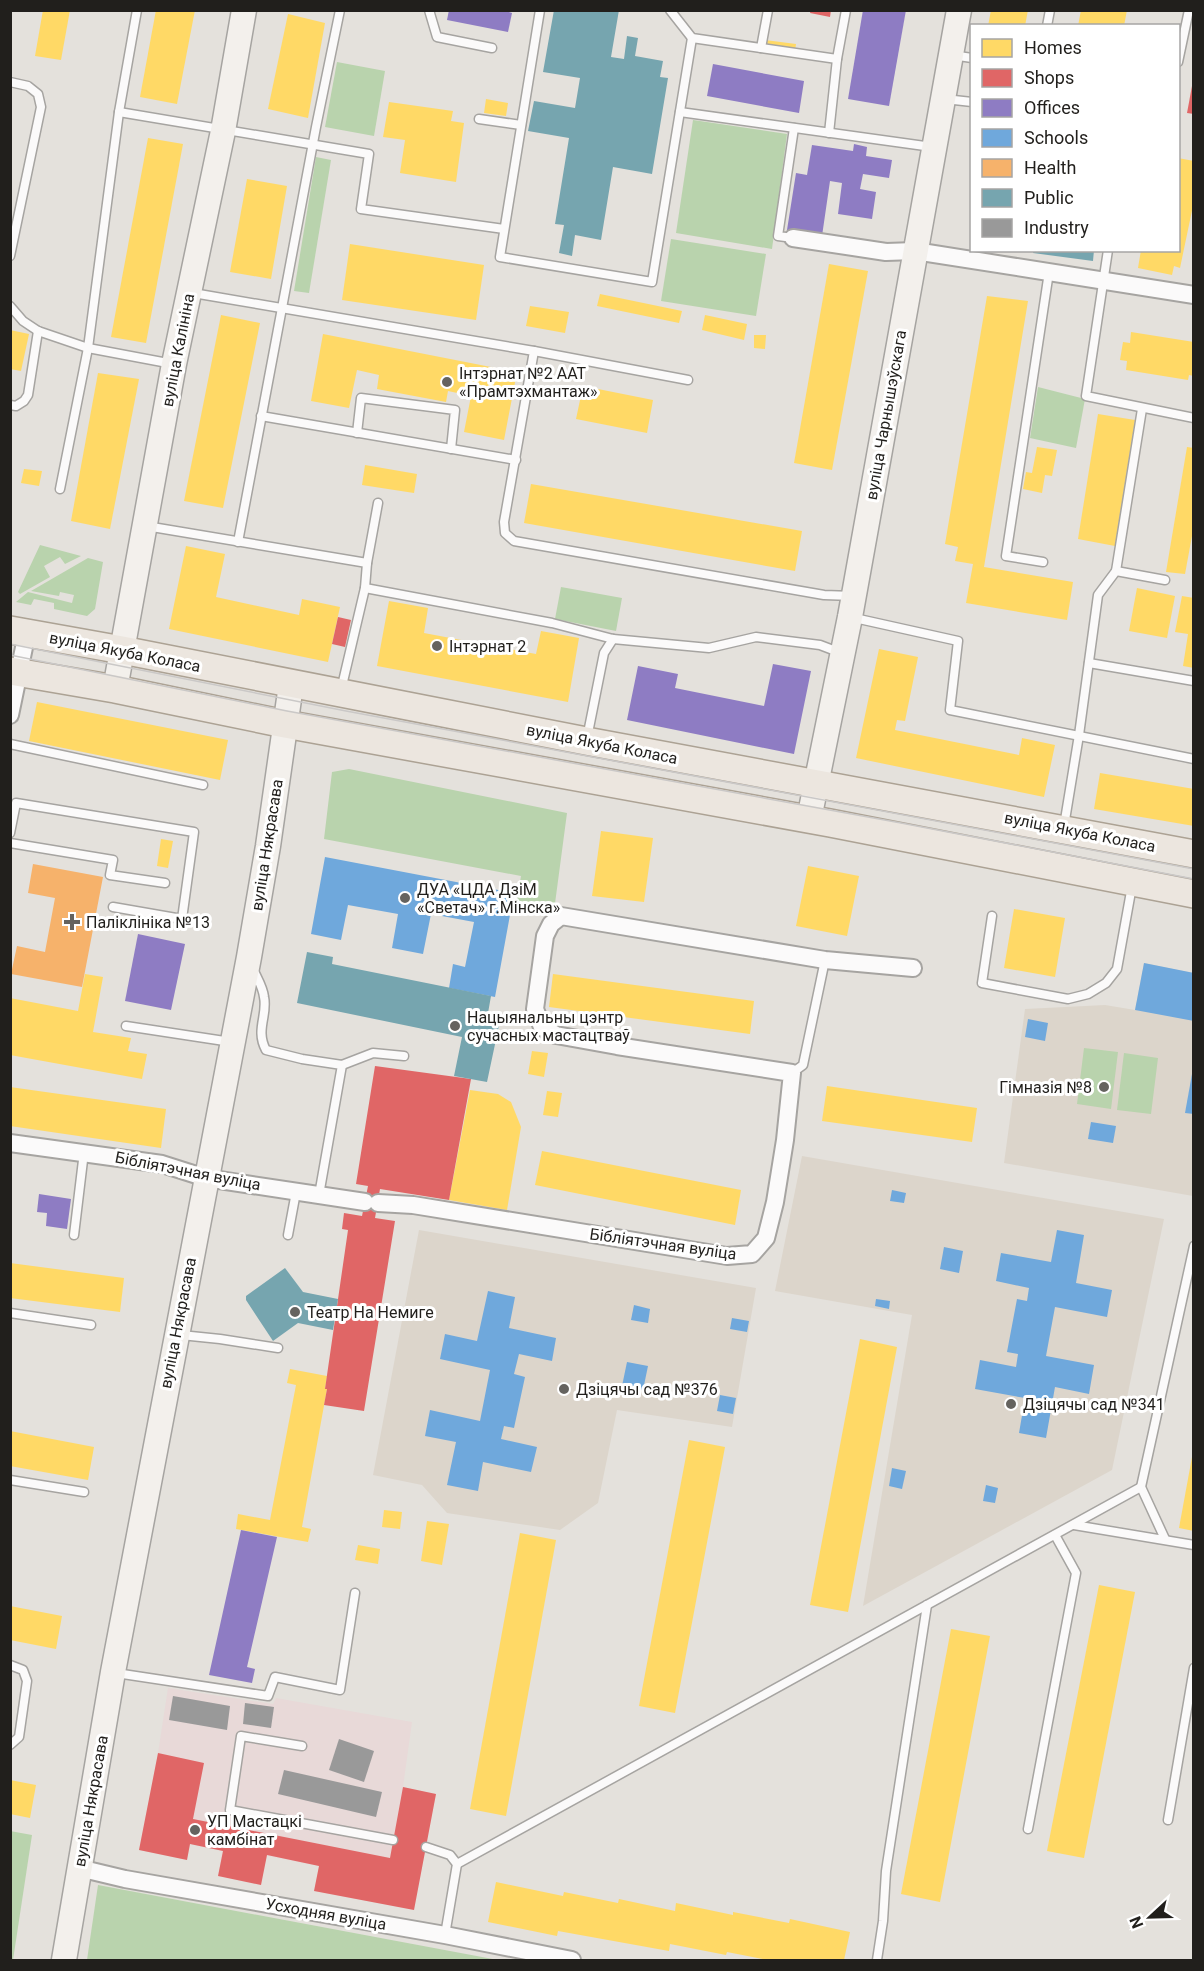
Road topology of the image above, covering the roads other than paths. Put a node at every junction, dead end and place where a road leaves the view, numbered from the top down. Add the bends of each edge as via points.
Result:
1 (137, 10) edge
2 (244, 10) edge
3 (340, 10) edge
4 (429, 10) edge
5 (540, 10) edge
6 (670, 10) edge
7 (683, 10) edge
8 (768, 10) edge
9 (846, 10) edge
10 (959, 10) edge
11 (1190, 10) edge
12 (681, 23) junction
13 (692, 38) junction
14 (492, 48) dead end
15 (761, 48) junction
16 (962, 57) edge
17 (1180, 57) edge
18 (837, 59) junction
19 (10, 82) edge
20 (943, 99) junction
21 (970, 102) edge
22 (119, 112) junction
23 (680, 112) junction
24 (479, 119) dead end
25 (521, 125) junction
26 (794, 128) junction
27 (223, 131) junction
28 (829, 133) junction
29 (313, 144) junction
30 (934, 147) junction
31 (504, 229) junction
32 (793, 238) joint
33 (915, 251) junction
34 (1108, 252) edge
35 (10, 256) edge
36 (1049, 272) junction
37 (1103, 280) junction
38 (190, 292) junction
39 (1194, 295) edge
40 (10, 306) edge
41 (283, 308) junction
42 (38, 331) junction
43 (88, 348) junction
44 (534, 351) junction
45 (174, 364) junction
46 (688, 380) dead end
47 (10, 405) edge
48 (1142, 409) junction
49 (261, 416) junction
50 (1194, 418) edge
51 (357, 433) junction
52 (451, 449) junction
53 (516, 460) junction
54 (60, 489) dead end
55 (378, 503) dead end
56 (145, 526) junction
57 (238, 542) junction
58 (1043, 562) dead end
59 (367, 563) junction
60 (1116, 571) junction
61 (1165, 580) dead end
62 (365, 588) junction
63 (852, 607) junction
64 (19, 632) edge
65 (613, 639) junction
66 (122, 650) junction
67 (842, 653) junction
68 (1089, 663) junction
69 (15, 672) edge
70 (1194, 681) edge
71 (291, 685) junction
72 (115, 689) junction
73 (341, 694) junction
74 (10, 715) edge
75 (285, 724) junction
76 (1079, 735) junction
77 (586, 741) junction
78 (10, 744) edge
79 (1194, 759) edge
80 (816, 782) junction
81 (203, 785) dead end
82 (809, 819) junction
83 (1063, 829) junction
84 (10, 833) edge
85 (10, 843) edge
86 (1194, 854) edge
87 (165, 883) dead end
88 (1133, 883) junction
89 (1194, 894) edge
90 (112, 907) dead end
91 (992, 916) dead end
92 (249, 957) junction
93 (825, 960) junction
94 (913, 968) dead end
95 (126, 1026) dead end
96 (231, 1042) junction
97 (404, 1056) dead end
98 (342, 1065) junction
99 (792, 1073) junction
100 (10, 1143) edge
101 (84, 1152) junction
102 (206, 1178) junction
103 (296, 1192) junction
104 (319, 1195) junction
105 (74, 1235) dead end
106 (288, 1235) dead end
107 (1194, 1246) edge
108 (10, 1312) edge
109 (92, 1325) dead end
110 (176, 1334) junction
111 (278, 1348) dead end
112 (10, 1479) edge
113 (1141, 1487) junction
114 (84, 1492) dead end
115 (1074, 1525) junction
116 (1055, 1535) junction
117 (1165, 1539) junction
118 (1194, 1545) edge
119 (355, 1593) dead end
120 (927, 1605) junction
121 (10, 1665) edge
122 (1194, 1668) edge
123 (113, 1672) junction
124 (10, 1744) edge
125 (302, 1746) dead end
126 (1168, 1820) dead end
127 (1028, 1829) dead end
128 (393, 1840) dead end
129 (426, 1847) dead end
130 (457, 1864) junction
131 (79, 1869) junction
132 (445, 1935) junction
133 (64, 1960) edge
134 (572, 1960) edge
135 (877, 1960) edge

1 - 22 lane
2 - 27 main road, вуліца Калініна
3 - 29 lane
4 - 14 lane via 437,37
5 - 25 lane
6 - 12 lane
7 - 12 lane
8 - 15 lane
9 - 18 lane
10 - 16 main road, вуліца Чарнышэўскага
11 - 17 lane
12 - 13 lane
13 - 15 lane
13 - 23 lane
15 - 18 lane
16 - 20 main road, вуліца Чарнышэўскага
18 - 28 lane
19 - 35 lane via 39,94 40,107
20 - 21 lane
20 - 30 main road, вуліца Чарнышэўскага
22 - 27 lane
22 - 43 lane
23 - 26 lane
23 - 31 lane via 652,282 500,257
24 - 25 lane
25 - 31 lane
26 - 28 lane
26 - 32 lane via 778,236
27 - 29 lane
27 - 38 main road, вуліца Калініна
28 - 30 lane
29 - 31 lane via 369,154 361,209
29 - 41 lane
30 - 33 main road, вуліца Чарнышэўскага
32 - 33 street via 886,252
33 - 36 street
33 - 63 main road, вуліца Чарнышэўскага
34 - 37 lane
36 - 37 street
36 - 58 lane via 1006,556
37 - 39 street
37 - 48 lane via 1086,396
38 - 41 lane
38 - 45 main road, вуліца Калініна
40 - 42 lane
41 - 44 lane
41 - 49 lane
42 - 43 lane
42 - 47 lane via 28,395 16,406
43 - 45 lane
43 - 54 lane
44 - 46 lane
44 - 53 lane
45 - 56 main road, вуліца Калініна
48 - 50 lane
48 - 60 lane
49 - 51 lane
49 - 57 lane
51 - 52 lane
51 - 52 lane via 361,398 455,410
52 - 53 lane
53 - 63 lane via 504,522 505,533 514,541 824,594
55 - 59 lane
56 - 57 lane
56 - 66 main road, вуліца Калініна
57 - 59 lane
59 - 62 lane
60 - 61 lane
60 - 68 lane via 1098,595
62 - 65 lane via 552,623
62 - 73 lane
63 - 67 main road, вуліца Чарнышэўскага
63 - 76 lane via 958,641 950,710
64 - 66 main road, вуліца Якуба Коласа
64 - 69 street
65 - 67 lane via 709,648 756,637 820,645
65 - 77 lane via 604,653
66 - 71 main road, вуліца Якуба Коласа
66 - 72 main road, вуліца Калініна
67 - 80 main road, вуліца Чарнышэўскага
68 - 70 lane
68 - 76 lane
69 - 72 main road
69 - 74 street
71 - 73 main road, вуліца Якуба Коласа
71 - 75 main road, вуліца Някрасава
72 - 75 main road
73 - 77 main road, вуліца Якуба Коласа
75 - 82 main road
75 - 92 main road, вуліца Някрасава
76 - 79 lane
76 - 83 lane
77 - 80 main road, вуліца Якуба Коласа
78 - 81 lane
80 - 82 main road, вуліца Чарнышэўскага
80 - 83 main road, вуліца Якуба Коласа
82 - 88 main road
83 - 86 main road, вуліца Якуба Коласа
84 - 90 lane via 16,803 194,832 182,919
85 - 87 lane via 113,860 110,875
88 - 89 main road
88 - 91 lane via 1117,969 1106,983 1088,994 1068,999 982,983
92 - 96 main road, вуліца Някрасава
92 - 98 lane via 265,998 261,1030 266,1050
93 - 94 street
93 - 99 lane via 804,1065
93 - 99 street via 561,916 545,936 535,1009 542,1027 556,1035
95 - 96 lane
96 - 102 main road, вуліца Някрасава
97 - 98 lane via 374,1053
98 - 104 lane
99 - 104 street, Бібліятэчная вуліца via 775,1202 766,1238 752,1254 727,1256 413,1205
100 - 101 street, Бібліятэчная вуліца
101 - 102 street, Бібліятэчная вуліца via 162,1164
101 - 105 lane
102 - 103 street, Бібліятэчная вуліца
102 - 110 main road, вуліца Някрасава
103 - 104 street, Бібліятэчная вуліца
103 - 106 lane
107 - 113 lane
108 - 109 lane
110 - 111 lane
110 - 123 main road, вуліца Някрасава
112 - 114 lane
113 - 115 lane
113 - 117 lane
115 - 116 lane
115 - 117 lane
116 - 120 lane
116 - 127 lane via 1076,1573
117 - 118 lane
119 - 123 lane via 340,1690 275,1677 268,1696
120 - 130 lane
120 - 135 lane via 886,1871
121 - 124 lane via 23,1670 27,1681 19,1737
122 - 126 lane
123 - 131 main road, вуліца Някрасава
125 - 128 lane via 241,1736 230,1810
129 - 130 lane via 450,1855
130 - 132 lane
131 - 132 street, Усходняя вуліца
131 - 133 main road, вуліца Някрасава
132 - 134 street, Усходняя вуліца

